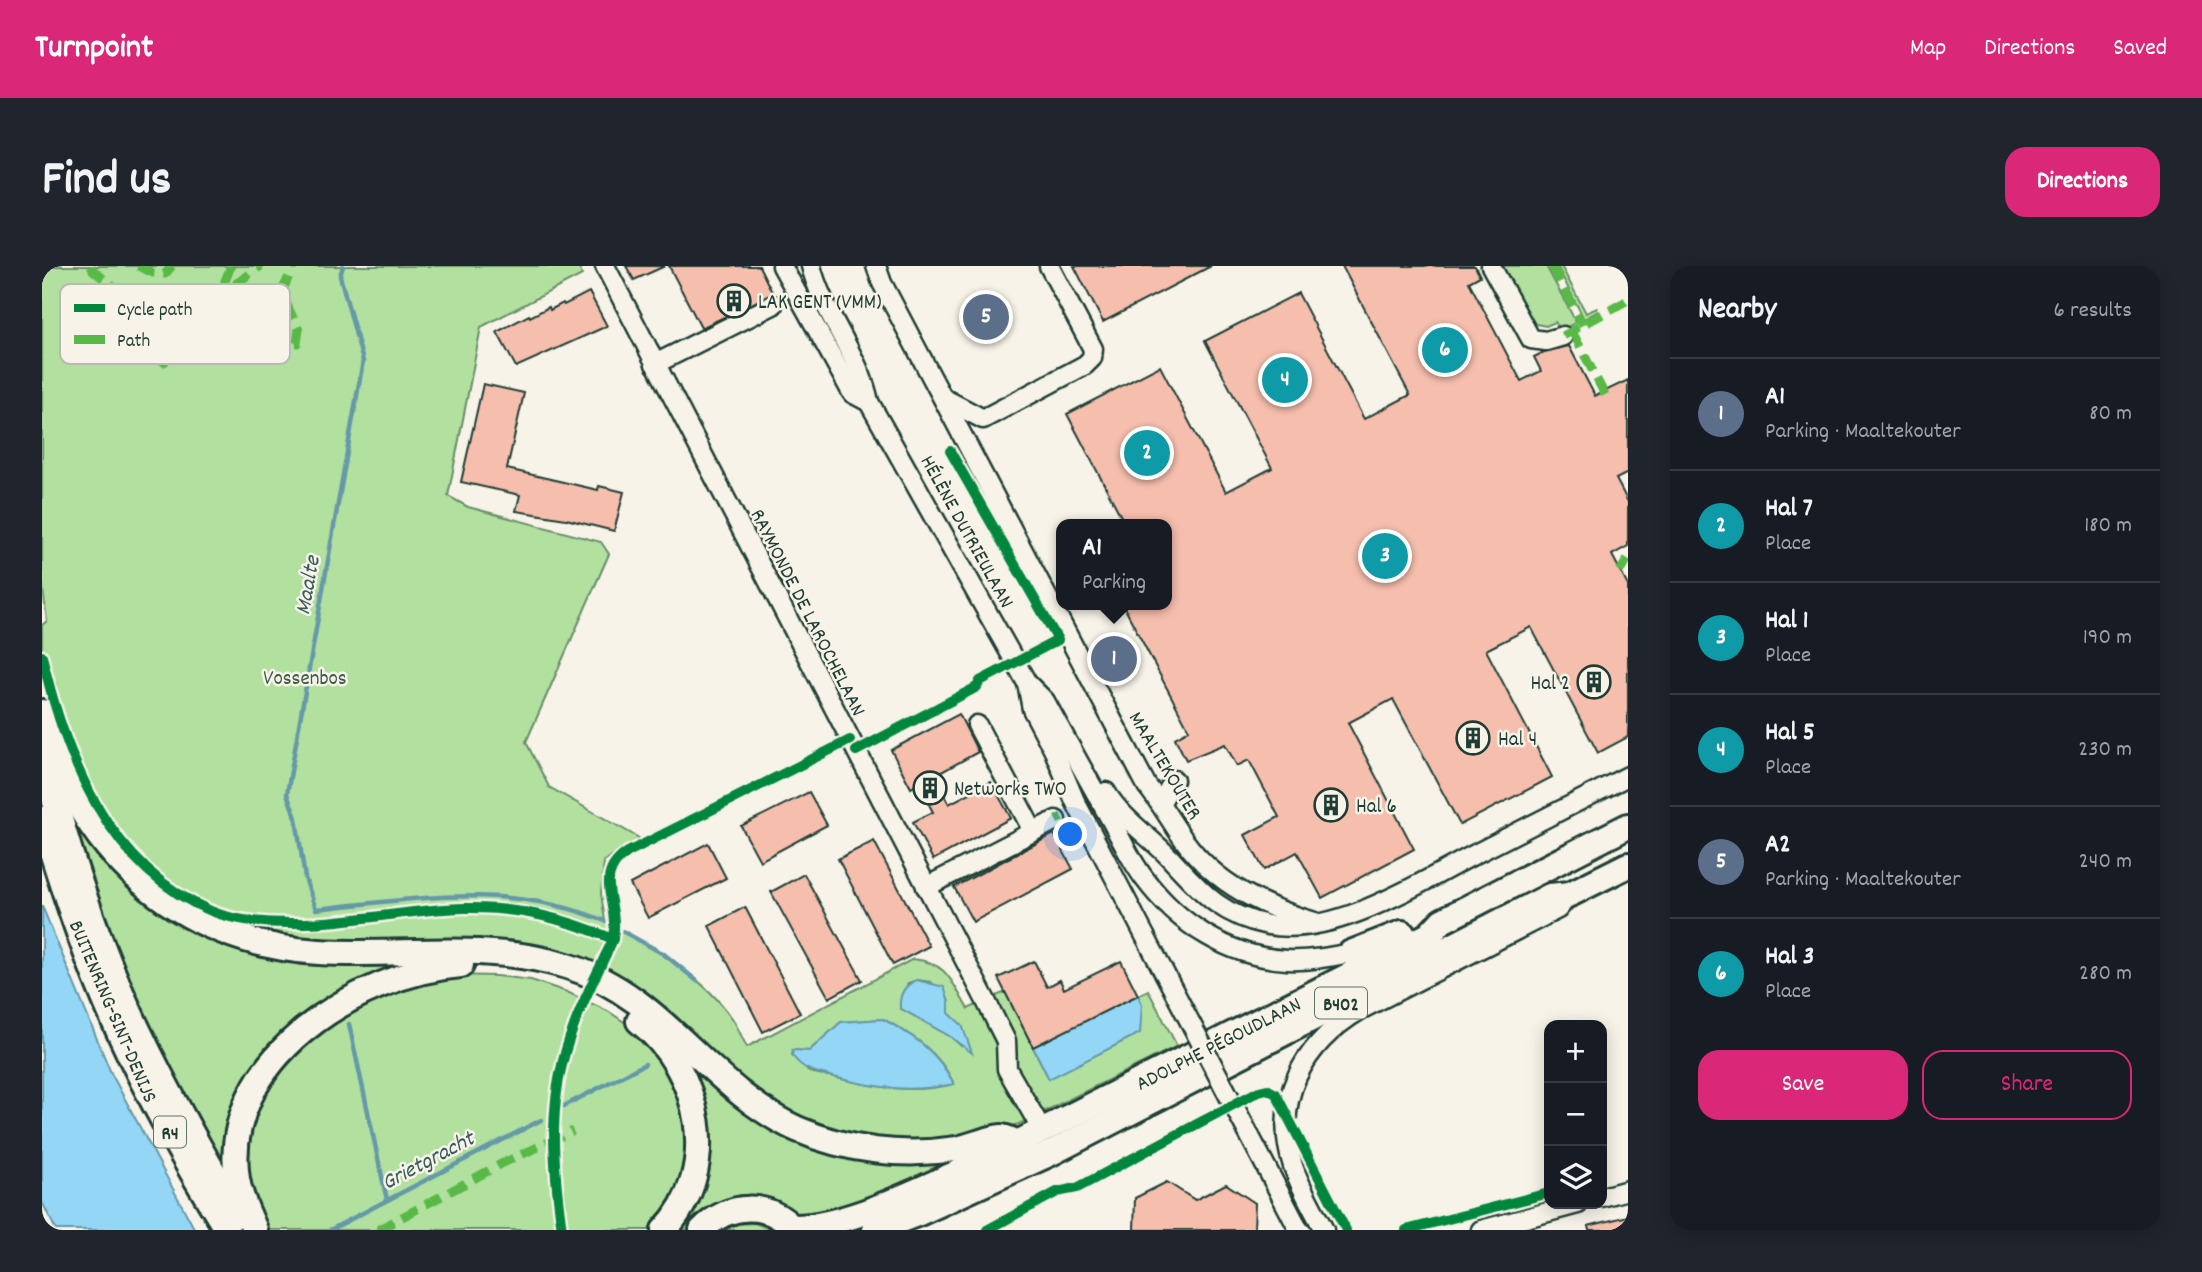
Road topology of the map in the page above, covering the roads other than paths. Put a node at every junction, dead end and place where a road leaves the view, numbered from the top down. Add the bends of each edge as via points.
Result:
1 (605, 266) edge
2 (782, 266) edge
3 (811, 266) edge
4 (876, 266) edge
5 (1049, 266) edge
6 (1491, 266) edge
7 (773, 305) dead end
8 (1563, 336) dead end
9 (655, 363) junction
10 (943, 398) junction
11 (869, 402) junction
12 (1027, 683) junction
13 (42, 712) edge
14 (976, 725) dead end
15 (42, 757) edge
16 (1082, 768) junction
17 (1628, 776) edge
18 (1174, 780) dead end
19 (1161, 803) junction
20 (42, 819) edge
21 (1056, 820) dead end
22 (1628, 826) edge
23 (1033, 831) junction
24 (1628, 865) edge
25 (926, 887) junction
26 (1570, 894) junction
27 (1442, 921) junction
28 (1318, 923) junction
29 (1351, 953) joint
30 (1042, 1130) junction
31 (1018, 1143) junction
32 (1628, 1190) edge
33 (958, 1195) junction
34 (1607, 1196) edge
35 (1562, 1209) edge
36 (1504, 1227) edge
37 (793, 1228) edge
38 (227, 1230) edge
39 (248, 1230) edge
40 (255, 1230) edge
41 (664, 1230) edge
42 (702, 1230) edge
43 (875, 1230) edge
44 (913, 1230) edge
45 (1298, 1230) edge
46 (1324, 1230) edge
47 (1481, 1230) edge

1 - 9 street, RAYMONDE DE LAROCHELAAN
2 - 11 street via 852,393
3 - 11 street via 824,303 866,384
4 - 10 street, MAALTEKOUTER
5 - 10 street via 1093,349 1092,358 983,419
6 - 8 street via 1531,339
7 - 9 street
9 - 25 street, RAYMONDE DE LAROCHELAAN
10 - 19 street, MAALTEKOUTER via 1147,786
11 - 12 street, HÉLÈNE DUTRIEULAAN
12 - 16 street, HÉLÈNE DUTRIEULAAN via 1045,701
12 - 45 street, HÉLÈNE DUTRIEULAAN, bridge via 1032,709 1075,801
13 - 31 highway via 75,797 120,862 144,886 202,923 279,948 320,952 451,950 538,958 607,982 636,1000 744,1096 768,1113 818,1136 887,1152 957,1149 1000,1137
14 - 23 street
15 - 39 highway via 85,899 138,1031 203,1156
16 - 28 street via 1098,777 1125,818 1210,900 1267,925
16 - 29 street, ADOLPHE PÉGOUDLAAN via 1142,876 1205,935 1230,948 1288,960
17 - 28 street via 1366,910
18 - 19 street
19 - 28 street, MAALTEKOUTER via 1206,866 1265,905
20 - 38 highway, BUITENRING-SINT-DENIJS / R4 via 67,902 118,1031
21 - 23 street
22 - 27 highway, ADOLPHE PÉGOUDLAAN / B402
23 - 25 street
24 - 26 highway, ADOLPHE PÉGOUDLAAN / B402
25 - 30 street, RAYMONDE DE LAROCHELAAN via 1006,1041 1007,1069
26 - 33 highway, ADOLPHE PÉGOUDLAAN / B402 via 1550,896 1051,1153
26 - 46 street via 1558,909 1338,1023 1317,1044 1290,1094 1287,1143 1293,1167
27 - 29 highway via 1422,923
27 - 30 highway, ADOLPHE PÉGOUDLAAN / B402 via 1429,935
30 - 31 highway, ADOLPHE PÉGOUDLAAN / B402
31 - 37 highway, ADOLPHE PÉGOUDLAAN / B402 via 891,1201 831,1223
32 - 34 street
33 - 43 highway, ADOLPHE PÉGOUDLAAN / B402
33 - 44 highway via 944,1214
35 - 36 street
36 - 47 street
37 - 42 highway via 775,1214 754,1208 733,1210
40 - 41 highway via 242,1202 236,1156 250,1099 268,1069 287,1045 341,1002 397,977 464,965 513,968 568,980 626,1011 664,1046 691,1094 698,1149 684,1201

